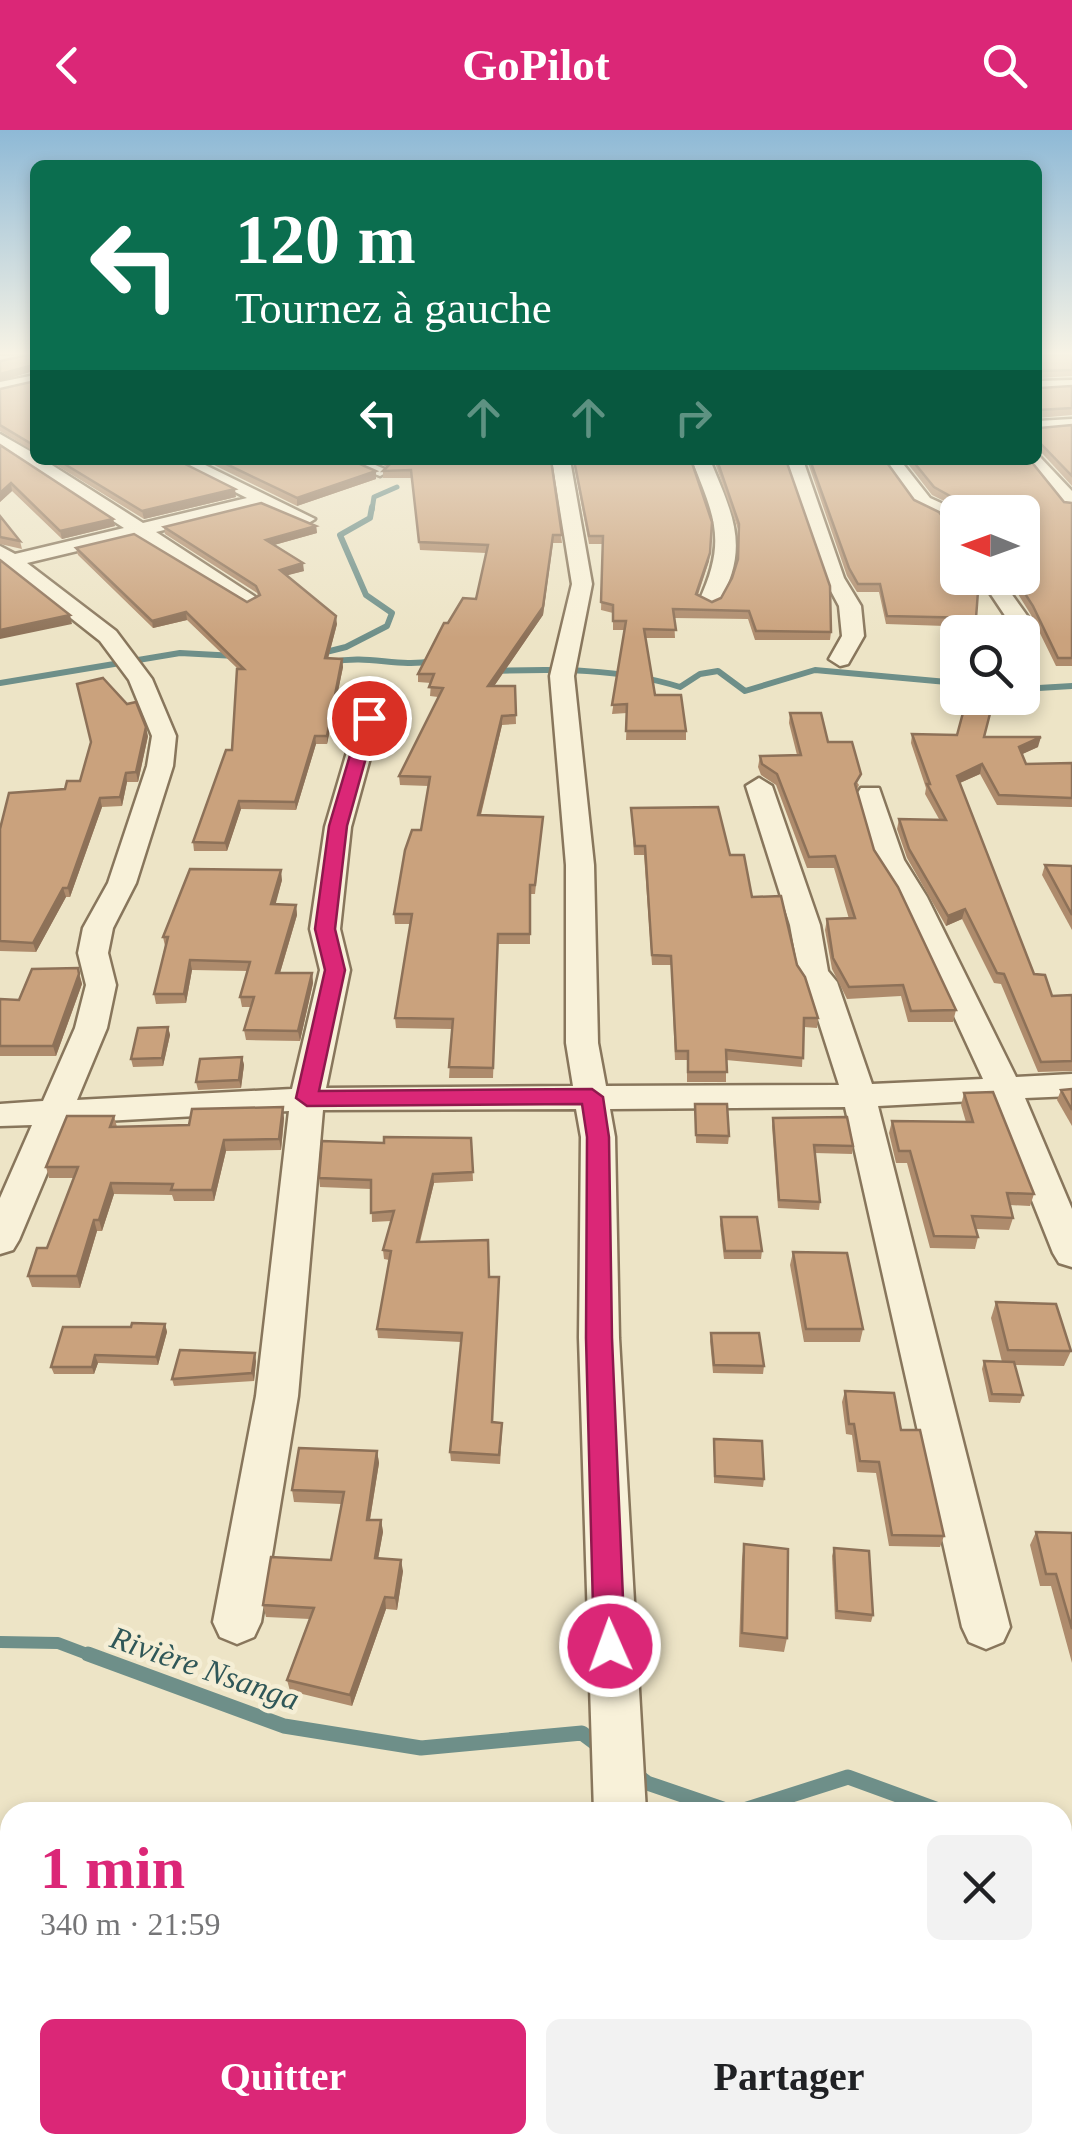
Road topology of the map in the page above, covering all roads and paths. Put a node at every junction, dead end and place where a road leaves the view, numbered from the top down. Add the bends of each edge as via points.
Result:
1 (38, 465) edge
2 (191, 465) edge
3 (362, 465) edge
4 (562, 465) edge
5 (703, 465) edge
6 (796, 465) edge
7 (895, 465) edge
8 (1040, 465) edge
9 (1072, 470) edge
10 (380, 471) edge
11 (263, 500) junction
12 (1072, 503) edge
13 (940, 510) edge
14 (305, 518) edge
15 (139, 530) junction
16 (6, 557) edge
17 (247, 600) edge
18 (710, 602) edge
19 (840, 659) dead end
20 (369, 718) dead end
21 (759, 786) dead end
22 (870, 794) dead end
23 (1072, 1085) edge
24 (1005, 1091) junction
25 (859, 1096) junction
26 (592, 1097) junction
27 (307, 1098) junction
28 (0, 1115) edge
29 (52, 1115) junction
30 (0, 1240) edge
31 (1072, 1253) edge
32 (237, 1622) dead end
33 (986, 1627) dead end
34 (619, 1802) edge

1 - 15 street
2 - 11 street
3 - 10 street
4 - 26 street via 582,584 564,668 580,865 582,1043
5 - 18 street via 730,536 725,570
6 - 19 street via 850,606 853,636
7 - 13 street via 923,502
8 - 9 street
8 - 12 street
11 - 14 street
11 - 15 street
15 - 16 street
15 - 17 street
16 - 29 street via 108,636 140,679 164,736 122,883 98,928 92,953 100,985 91,1028
20 - 27 street via 338,826 325,929 335,970
21 - 25 street via 805,925 814,974
22 - 24 street via 890,860
23 - 24 street
24 - 25 street
24 - 31 street
25 - 26 street
25 - 33 street
26 - 27 street
26 - 34 street
27 - 29 street
27 - 32 street via 277,1396
28 - 29 street
29 - 30 street

